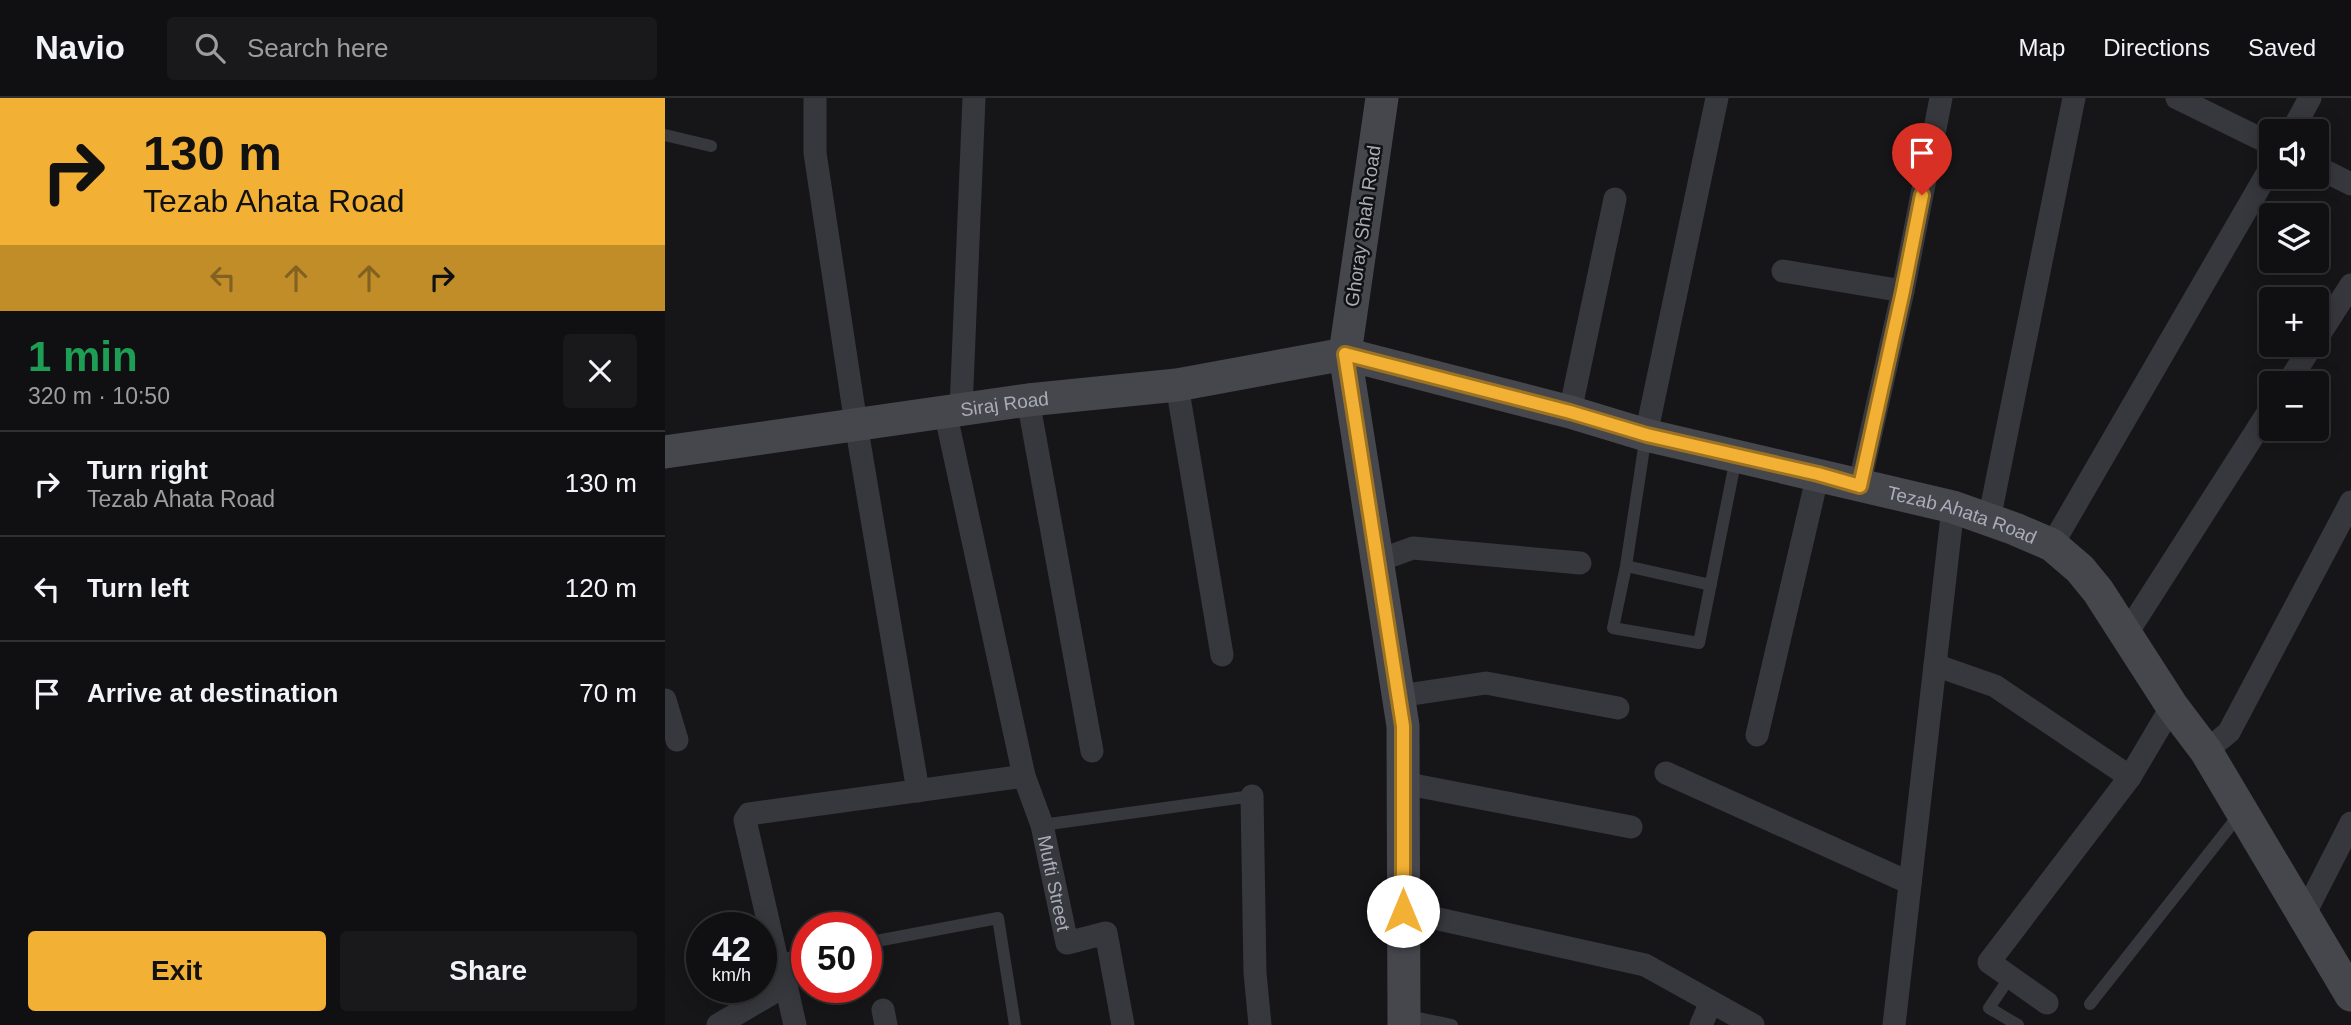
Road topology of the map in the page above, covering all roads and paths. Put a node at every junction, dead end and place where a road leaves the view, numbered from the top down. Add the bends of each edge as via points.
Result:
1 (815, 98) edge
2 (974, 98) edge
3 (1382, 98) edge
4 (1717, 98) edge
5 (1941, 98) edge
6 (2074, 98) edge
7 (2177, 98) edge
8 (2310, 98) edge
9 (2299, 119) edge
10 (665, 135) edge
11 (2259, 138) edge
12 (711, 146) dead end
13 (2329, 173) edge
14 (2351, 184) edge
15 (2259, 188) edge
16 (1615, 199) dead end
17 (1783, 271) dead end
18 (2351, 285) edge
19 (1903, 291) junction
20 (2329, 319) edge
21 (1345, 354) junction
22 (1177, 385) junction
23 (1028, 400) junction
24 (953, 410) junction
25 (1570, 412) junction
26 (856, 424) junction
27 (2259, 427) edge
28 (1647, 435) junction
29 (665, 452) edge
30 (1737, 455) junction
31 (1818, 474) junction
32 (1860, 486) junction
33 (2351, 502) edge
34 (1953, 507) junction
35 (1989, 520) junction
36 (2052, 545) junction
37 (1377, 561) junction
38 (1580, 563) dead end
39 (1626, 566) junction
40 (1711, 585) junction
41 (2127, 634) junction
42 (1222, 655) dead end
43 (1935, 665) junction
44 (1399, 696) junction
45 (665, 700) edge
46 (2172, 706) junction
47 (1618, 708) dead end
48 (1758, 735) dead end
49 (677, 740) dead end
50 (1092, 751) dead end
51 (2206, 751) junction
52 (1667, 773) dead end
53 (1024, 776) junction
54 (2130, 777) junction
55 (1403, 783) junction
56 (918, 791) junction
57 (1252, 796) joint
58 (2242, 811) junction
59 (2351, 823) edge
60 (1042, 825) junction
61 (1631, 827) dead end
62 (1910, 883) junction
63 (1403, 911) junction
64 (766, 912) edge
65 (2304, 915) junction
66 (882, 940) edge
67 (791, 958) edge
68 (777, 960) joint
69 (2010, 977) junction
70 (786, 985) junction
71 (2351, 995) edge
72 (1711, 1002) junction
73 (2047, 1003) dead end
74 (2090, 1004) dead end
75 (1404, 1020) edge
76 (718, 1025) edge
77 (795, 1025) edge
78 (1015, 1025) edge
79 (1123, 1025) edge
80 (1259, 1025) edge
81 (1452, 1025) edge
82 (1701, 1025) edge
83 (1752, 1025) edge
84 (1894, 1025) edge
85 (2018, 1025) edge

1 - 26 street via 815,153
2 - 24 street, Mufti Street
3 - 21 main road, Ghoray Shah Road
4 - 28 street
5 - 19 street
6 - 35 street
7 - 11 street
8 - 9 street
10 - 12 lane
13 - 14 street
15 - 36 street
16 - 25 street
17 - 19 street
18 - 20 street
19 - 32 street
21 - 22 main road, Siraj Road
21 - 25 main road, Tezab Ahata Road
21 - 37 main road, Ghoray Shah Road
22 - 23 main road, Siraj Road
22 - 42 street
23 - 24 main road, Siraj Road
23 - 50 street
24 - 26 main road, Siraj Road
24 - 53 street, Mufti Street
25 - 28 main road, Tezab Ahata Road
26 - 29 main road, Siraj Road
26 - 56 street
27 - 41 street
28 - 30 main road, Tezab Ahata Road
28 - 39 lane
30 - 31 main road, Tezab Ahata Road
30 - 40 lane
31 - 32 main road, Tezab Ahata Road
31 - 48 street
32 - 34 main road, Tezab Ahata Road
33 - 51 street via 2229,732
34 - 35 main road, Tezab Ahata Road
34 - 43 street
35 - 36 main road, Tezab Ahata Road
36 - 41 main road, Tezab Ahata Road via 2080,569
37 - 38 street via 1413,548
37 - 44 main road, Ghoray Shah Road
39 - 40 lane
39 - 40 lane via 1613,628 1699,643
41 - 46 main road, Tezab Ahata Road
43 - 54 street via 1995,686
43 - 62 street
44 - 47 street via 1486,683
44 - 55 main road, Ghoray Shah Road
45 - 49 street
46 - 51 main road, Tezab Ahata Road
46 - 54 street
51 - 58 main road, Tezab Ahata Road
52 - 62 street
53 - 56 street
53 - 60 street, Mufti Street
54 - 69 street via 1989,962
55 - 61 street
55 - 63 main road, Ghoray Shah Road
56 - 64 street via 749,814 745,820
57 - 60 lane
57 - 80 street
58 - 65 main road, Tezab Ahata Road
58 - 74 lane
59 - 65 street
60 - 79 street, Mufti Street via 1067,943 1106,933
62 - 84 street
63 - 72 street via 1645,965
63 - 75 main road, Ghoray Shah Road
65 - 71 main road, Tezab Ahata Road
66 - 78 lane via 998,918
67 - 68 lane
68 - 70 street
69 - 73 street
69 - 85 lane via 1990,1008
70 - 76 street
70 - 77 street
72 - 82 street
72 - 83 street
75 - 81 lane

